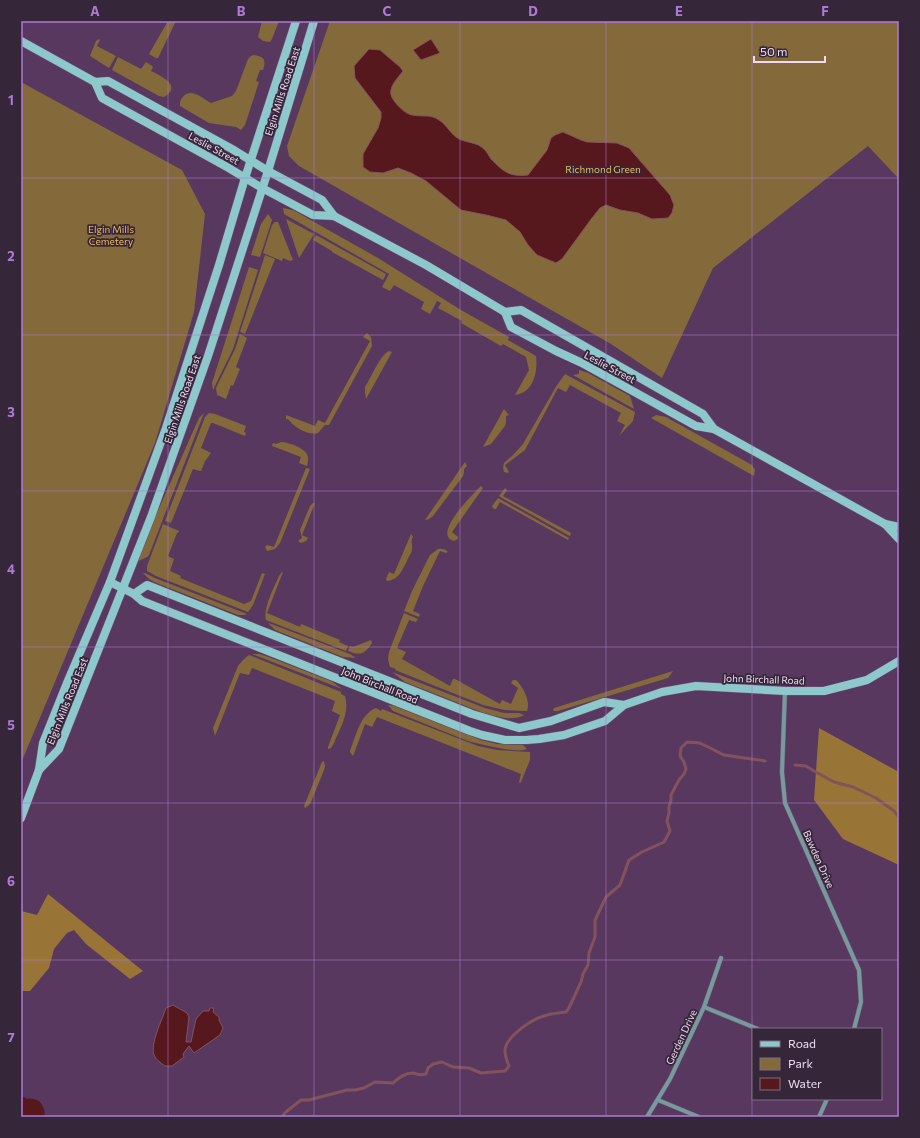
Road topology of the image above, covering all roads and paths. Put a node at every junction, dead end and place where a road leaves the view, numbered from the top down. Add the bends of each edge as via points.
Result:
1 (296, 21) edge
2 (314, 21) edge
3 (21, 41) edge
4 (95, 82) junction
5 (251, 160) junction
6 (268, 170) junction
7 (246, 178) junction
8 (262, 188) junction
9 (334, 216) junction
10 (505, 312) junction
11 (714, 428) junction
12 (885, 524) junction
13 (899, 527) edge
14 (899, 538) edge
15 (110, 582) junction
16 (123, 589) junction
17 (134, 594) junction
18 (899, 661) edge
19 (785, 691) junction
20 (624, 705) junction
21 (39, 770) junction
22 (21, 818) edge
23 (721, 958) dead end
24 (704, 1007) junction
25 (756, 1028) edge
26 (854, 1028) edge
27 (658, 1100) junction
28 (827, 1100) edge
29 (647, 1117) edge
30 (699, 1117) edge
31 (819, 1117) edge

1 - 5 main road, Elgin Mills Road East
2 - 6 main road, Elgin Mills Road East
3 - 4 main road, Leslie Street
4 - 5 main road, Leslie Street via 108,81
4 - 7 main road, Leslie Street via 102,98
5 - 6 main road, Leslie Street
5 - 7 main road, Elgin Mills Road East
6 - 8 main road, Elgin Mills Road East
6 - 9 main road, Leslie Street via 322,200
7 - 8 main road, Leslie Street
7 - 15 main road, Elgin Mills Road East via 169,421
8 - 9 main road, Leslie Street via 313,215
8 - 16 main road, Elgin Mills Road East via 203,369
9 - 10 main road, Leslie Street via 426,265
10 - 11 main road, Leslie Street via 521,310 703,414
10 - 11 main road, Leslie Street via 511,327 696,426
11 - 12 main road, Leslie Street
12 - 13 main road, Leslie Street
12 - 14 main road, Leslie Street
15 - 16 main road, John Birchall Road
15 - 21 main road, Elgin Mills Road East via 43,743
16 - 17 main road, John Birchall Road
16 - 21 main road, Elgin Mills Road East via 59,749
17 - 20 main road, John Birchall Road via 147,585 472,714 520,728 552,721 604,702
17 - 20 main road, John Birchall Road via 142,601 446,722 494,738 526,740 564,735 605,721
18 - 19 main road, John Birchall Road via 867,680 824,691
19 - 20 main road, John Birchall Road via 696,686 662,692
19 - 26 street, Bawden Drive via 782,772 785,803 860,970 861,1002
21 - 22 main road, Elgin Mills Road East
23 - 24 street, Gerden Drive
24 - 25 street
24 - 27 street, Gerden Drive
27 - 29 street, Gerden Drive
27 - 30 street
28 - 31 street

